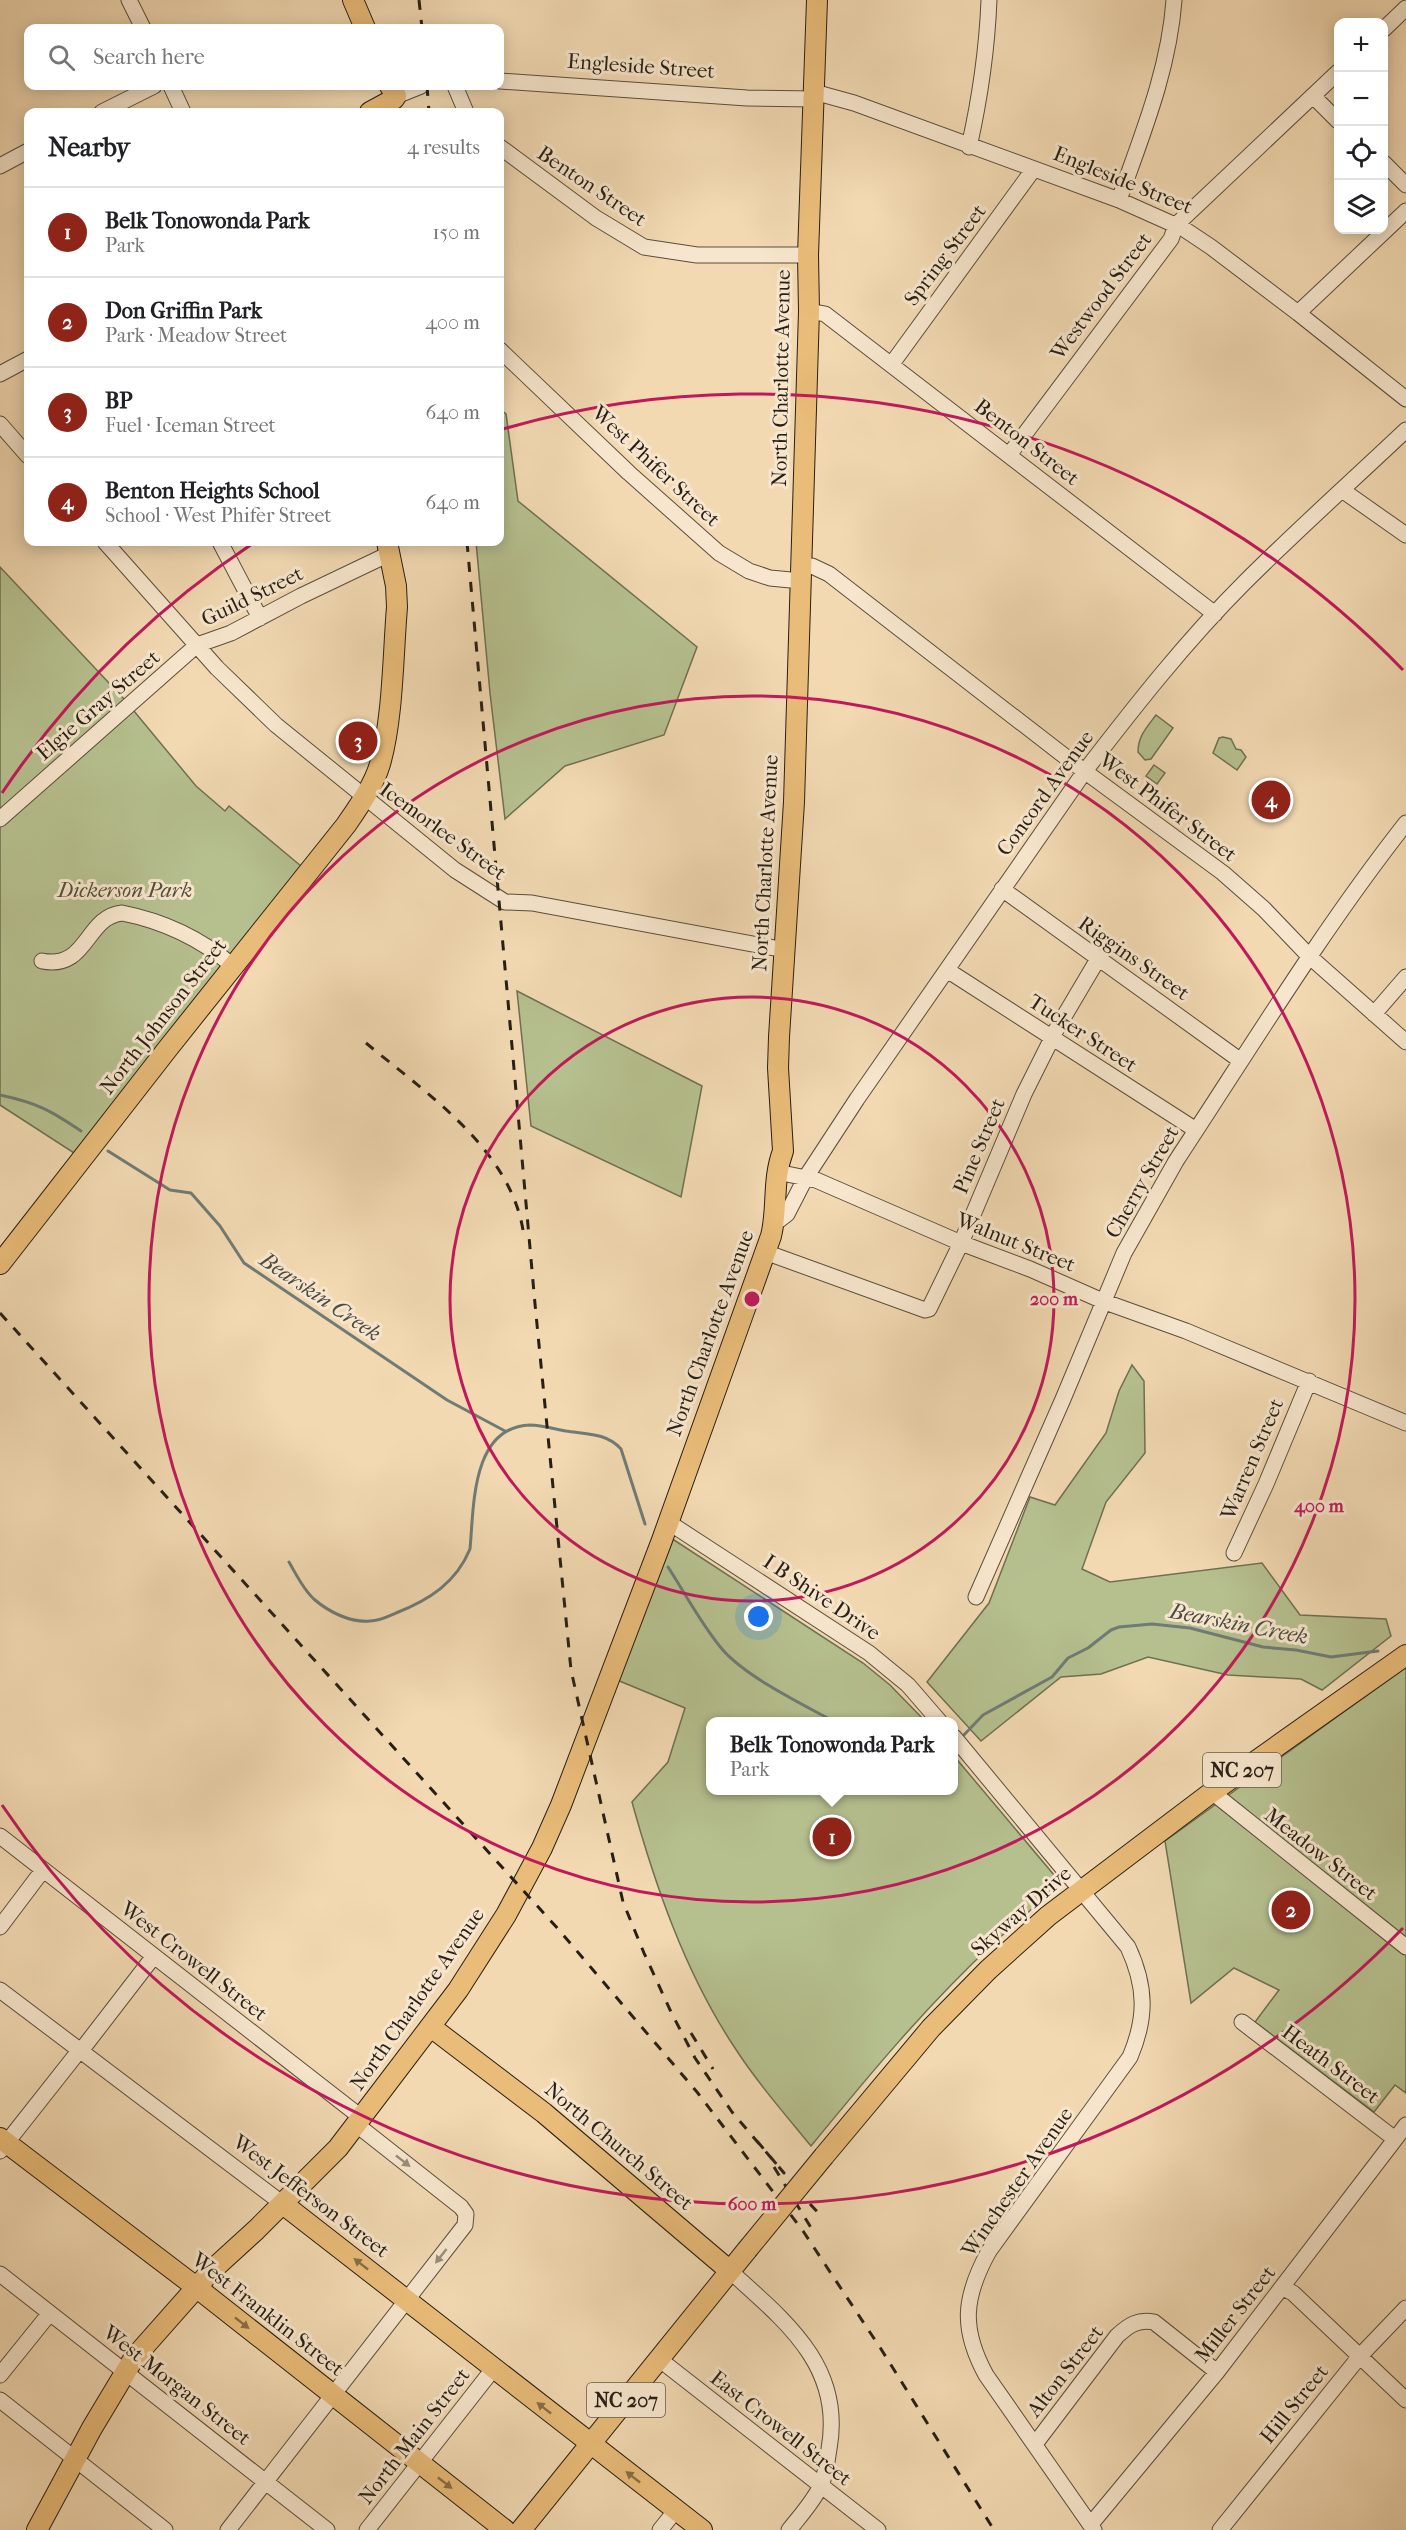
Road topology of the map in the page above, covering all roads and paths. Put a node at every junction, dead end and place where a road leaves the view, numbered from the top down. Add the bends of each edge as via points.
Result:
1 (129, 0) edge
2 (353, 0) edge
3 (817, 0) edge
4 (989, 0) edge
5 (1174, 0) edge
6 (1406, 8) edge
7 (141, 24) edge
8 (363, 24) edge
9 (1388, 24) edge
10 (1334, 76) edge
11 (504, 81) edge
12 (146, 90) edge
13 (173, 90) edge
14 (456, 90) edge
15 (393, 91) edge
16 (814, 96) junction
17 (1313, 96) junction
18 (110, 108) edge
19 (181, 108) edge
20 (377, 108) edge
21 (464, 108) edge
22 (1334, 117) edge
23 (969, 147) junction
24 (504, 150) edge
25 (24, 153) edge
26 (0, 166) edge
27 (1388, 168) edge
28 (1033, 170) junction
29 (1406, 185) edge
30 (1119, 200) junction
31 (1406, 211) edge
32 (1176, 225) junction
33 (808, 255) junction
34 (809, 311) junction
35 (1298, 314) junction
36 (504, 354) edge
37 (24, 361) edge
38 (891, 365) junction
39 (0, 374) edge
40 (1406, 399) edge
41 (0, 424) edge
42 (1406, 430) edge
43 (24, 451) edge
44 (1009, 454) junction
45 (1342, 490) junction
46 (1406, 535) edge
47 (109, 546) edge
48 (222, 546) edge
49 (389, 547) edge
50 (801, 574) junction
51 (1215, 614) junction
52 (260, 618) junction
53 (197, 645) junction
54 (1085, 771) junction
55 (363, 798) junction
56 (0, 819) edge
57 (1406, 823) edge
58 (1002, 890) junction
59 (785, 950) junction
60 (1309, 956) junction
61 (1098, 958) junction
62 (42, 961) dead end
63 (233, 966) junction
64 (947, 970) junction
65 (1406, 977) edge
66 (1374, 1014) junction
67 (1052, 1038) junction
68 (1406, 1042) edge
69 (1241, 1061) junction
70 (1196, 1130) junction
71 (790, 1174) junction
72 (961, 1243) junction
73 (765, 1252) junction
74 (0, 1264) edge
75 (1105, 1302) junction
76 (1309, 1381) junction
77 (1406, 1423) edge
78 (668, 1522) junction
79 (1234, 1553) dead end
80 (976, 1596) dead end
81 (1406, 1655) edge
82 (936, 1717) edge
83 (958, 1742) edge
84 (1212, 1792) junction
85 (0, 1836) edge
86 (43, 1870) junction
87 (1081, 1889) junction
88 (0, 1927) edge
89 (1406, 1947) edge
90 (154, 1956) junction
91 (0, 1990) edge
92 (1242, 2022) dead end
93 (431, 2027) junction
94 (79, 2051) junction
95 (359, 2122) junction
96 (1406, 2125) edge
97 (1395, 2139) junction
98 (2, 2144) edge
99 (283, 2204) junction
100 (730, 2271) junction
101 (0, 2274) edge
102 (196, 2287) junction
103 (1283, 2288) junction
104 (407, 2300) junction
105 (1406, 2308) edge
106 (50, 2313) junction
107 (1360, 2356) junction
108 (659, 2359) junction
109 (494, 2368) junction
110 (126, 2372) junction
111 (1217, 2372) junction
112 (0, 2375) edge
113 (334, 2395) junction
114 (0, 2400) edge
115 (1406, 2400) edge
116 (590, 2444) junction
117 (1035, 2444) junction
118 (75, 2459) junction
119 (420, 2463) junction
120 (266, 2482) junction
121 (821, 2485) junction
122 (676, 2510) junction
123 (1093, 2527) edge
124 (37, 2530) edge
125 (165, 2530) edge
126 (228, 2530) edge
127 (327, 2530) edge
128 (367, 2530) edge
129 (506, 2530) edge
130 (521, 2530) edge
131 (660, 2530) edge
132 (702, 2530) edge
133 (789, 2530) edge
134 (878, 2530) edge
135 (1220, 2530) edge

1 - 7 street
2 - 8 main road
3 - 16 main road, North Charlotte Avenue
4 - 23 street via 988,46
5 - 30 street via 1158,90
6 - 9 street
10 - 17 street, Westwood Street
11 - 16 street, Engleside Street via 747,98
12 - 18 street
13 - 19 street
14 - 21 street
15 - 20 main road via 394,99
16 - 23 street, Engleside Street via 854,104
16 - 33 main road, North Charlotte Avenue
17 - 22 street
17 - 32 street, Westwood Street
23 - 28 street, Engleside Street
24 - 33 street, Benton Street via 596,218 644,247 697,255
25 - 26 street
27 - 29 street
28 - 30 street, Engleside Street
28 - 38 street, Spring Street
30 - 32 street, Engleside Street
31 - 35 street
32 - 35 street, Engleside Street
32 - 44 street, Westwood Street via 1171,239
33 - 34 main road, North Charlotte Avenue
34 - 38 street, Benton Street via 825,314
34 - 50 main road, North Charlotte Avenue
35 - 40 street, Engleside Street
36 - 50 street, West Phifer Street via 719,553 770,578
37 - 39 street
38 - 44 street, Benton Street
41 - 43 street
42 - 45 street, Concord Avenue
44 - 51 street, Benton Street
45 - 46 street
45 - 51 street, Concord Avenue
47 - 53 street, Icemorlee Street
48 - 52 street
49 - 52 street, Guild Street
49 - 55 main road, North Johnson Street via 397,607 386,737 380,766
50 - 54 street, West Phifer Street via 812,567 829,574
50 - 59 main road, North Charlotte Avenue
51 - 54 street, Concord Avenue
52 - 53 street, Guild Street
53 - 55 street, Icemorlee Street via 276,725
53 - 56 street, Elgie Gray Street
54 - 58 street, Concord Avenue
54 - 60 street, West Phifer Street via 1223,873
55 - 59 street, Icemorlee Street via 455,870 506,902 532,903
55 - 63 main road, North Johnson Street via 346,825
57 - 60 street, Cherry Street
58 - 61 street, Riggins Street
58 - 64 street, Concord Avenue
59 - 71 main road, North Charlotte Avenue via 778,1068 783,1151
60 - 66 street, West Phifer Street
60 - 69 street, Cherry Street
61 - 67 street, Pine Street
61 - 69 street, Riggins Street
62 - 63 street via 70,959 104,920 111,914 122,913 194,937
63 - 74 main road, North Johnson Street
64 - 67 street, Tucker Street
64 - 71 street, Concord Avenue via 857,1098
65 - 66 street
66 - 68 street, West Phifer Street
67 - 70 street, Tucker Street
67 - 72 street, Pine Street
69 - 70 street, Cherry Street
70 - 75 street, Cherry Street via 1124,1253
71 - 72 street, Walnut Street
71 - 73 main road, North Charlotte Avenue via 783,1209
72 - 73 street, Pine Street via 931,1306 925,1310
72 - 75 street, Walnut Street
73 - 78 main road, North Charlotte Avenue
75 - 76 street, Walnut Street via 1186,1330
75 - 80 street, Cherry Street
76 - 77 street, Walnut Street
76 - 79 street, Warren Street
78 - 82 street, I B Shive Drive via 869,1653 908,1685
78 - 93 main road, North Charlotte Avenue via 542,1848 506,1915
81 - 84 main road, Skyway Drive / NC 207
83 - 87 street
84 - 87 main road, Skyway Drive / NC 207
84 - 89 street, Meadow Street
85 - 86 street, West Crowell Street
86 - 88 street
86 - 90 street, West Crowell Street
87 - 100 main road, Skyway Drive / NC 207, bridge via 1009,1950 931,2028
87 - 117 street, Winchester Avenue via 1134,1959 1142,1989 1141,2026 1130,2057 1112,2085 989,2252 975,2281 968,2318 975,2355 986,2376
90 - 94 street
90 - 95 street, West Crowell Street
91 - 94 street, West Jefferson Street
92 - 97 street, Heath Street
93 - 95 main road, North Charlotte Avenue
93 - 100 main road, North Church Street via 544,2113
94 - 98 street
94 - 99 street, West Jefferson Street
95 - 99 main road, North Charlotte Avenue
95 -> 104 street, West Crowell Street via 464,2211 465,2225
96 - 97 street, Miller Street
97 - 103 street, Miller Street
98 - 102 main road, West Franklin Street
99 - 102 main road, North Charlotte Avenue
104 -> 99 main road, West Jefferson Street
100 - 108 main road, NC 207
100 - 121 street, North Church Street via 791,2327 822,2376 830,2399 832,2431
101 - 106 street, West Morgan Street
102 - 110 main road, North Charlotte Avenue
102 -> 113 main road, West Franklin Street
103 - 107 street via 1293,2292
103 - 111 street, Miller Street
104 - 109 main road, West Jefferson Street
104 - 113 street
105 - 107 street, Hill Street
106 - 110 street, West Morgan Street
106 - 112 street
107 - 115 street
107 - 135 street, Hill Street
108 - 116 main road, NC 207
108 - 121 street, East Crowell Street
116 -> 109 main road, West Jefferson Street
109 - 119 street, North Main Street
110 - 118 main road, North Charlotte Avenue
110 - 120 street, West Morgan Street
111 - 117 street, Alton Street via 1154,2322 1143,2320 1117,2336
111 - 123 street, Miller Street
113 - 119 main road, West Franklin Street
113 - 120 street
114 - 118 street
122 -> 116 main road, West Jefferson Street
116 - 130 main road, NC 207
117 - 123 street, Winchester Avenue
118 - 124 main road, North Charlotte Avenue
118 - 125 street
119 - 128 street, North Main Street
119 -> 129 main road, West Franklin Street
120 - 126 street
120 - 127 street, West Morgan Street
121 - 133 street, North Church Street
121 - 134 street, East Crowell Street
122 - 131 street
122 - 132 main road, West Jefferson Street

